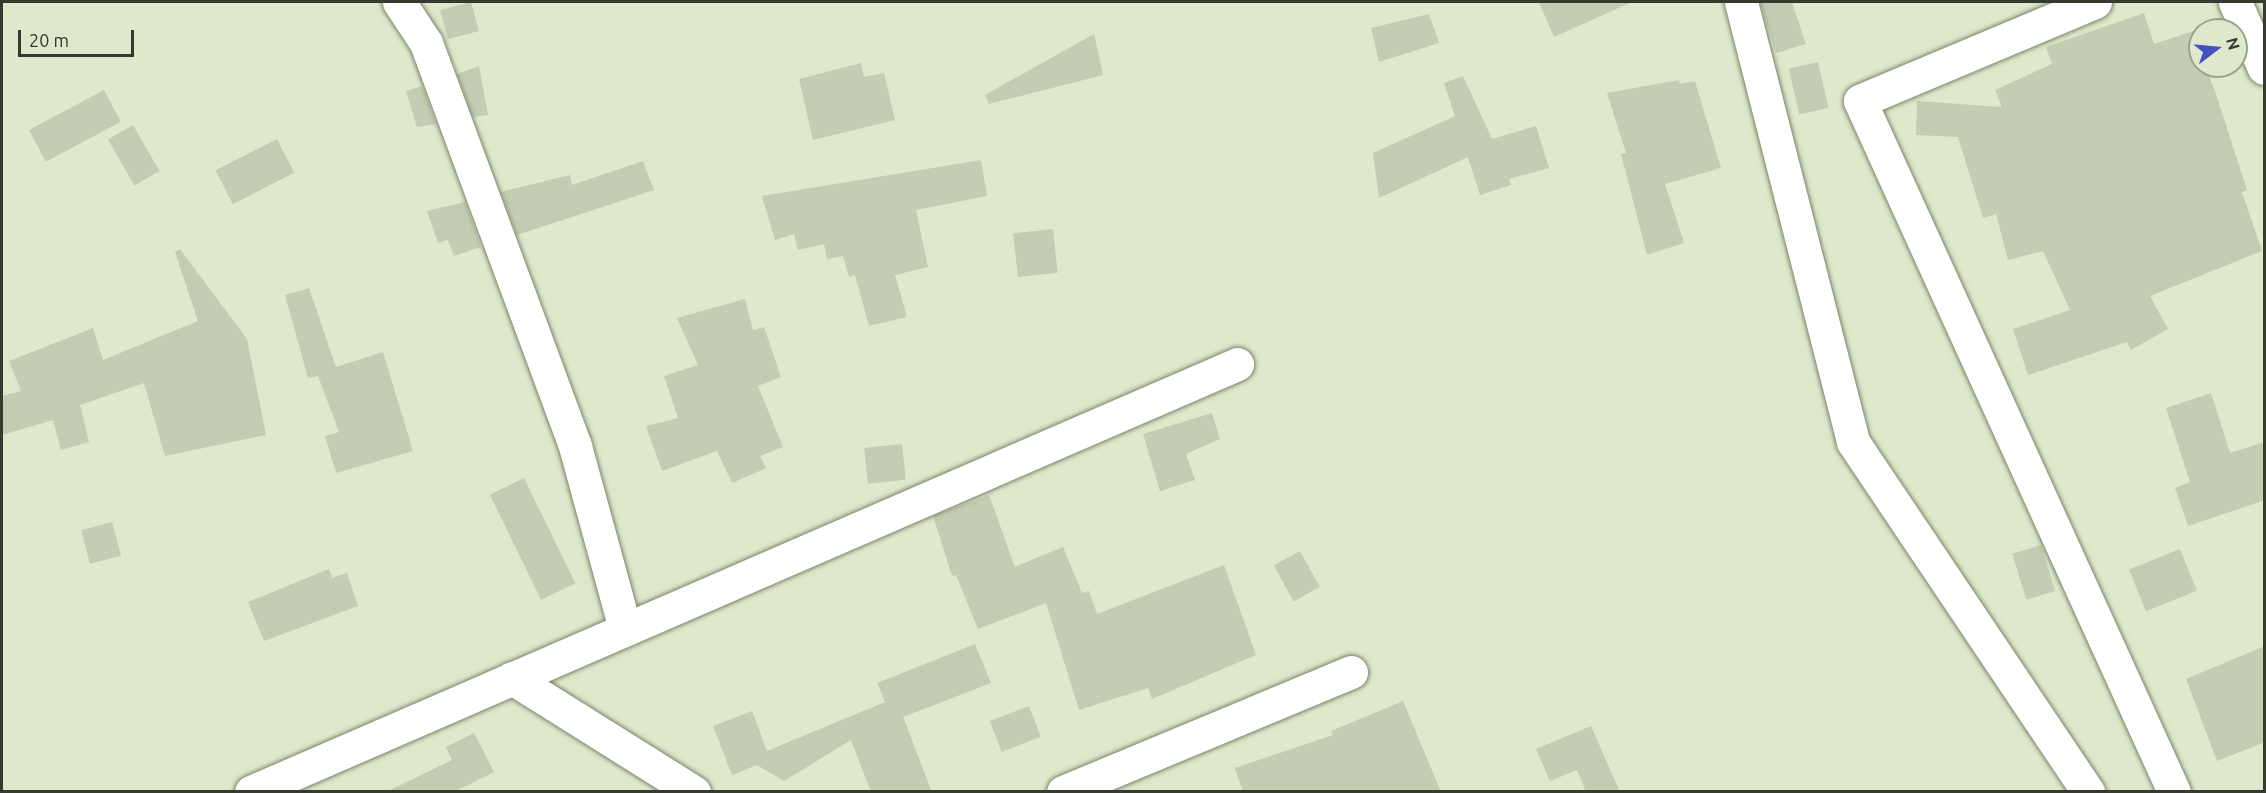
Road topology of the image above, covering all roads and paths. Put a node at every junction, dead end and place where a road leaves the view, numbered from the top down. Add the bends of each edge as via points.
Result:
1 (399, 2) edge
2 (1741, 2) edge
3 (2095, 2) edge
4 (2235, 2) edge
5 (2265, 68) edge
6 (1237, 364) dead end
7 (625, 629) junction
8 (1351, 672) dead end
9 (512, 678) junction
10 (251, 792) edge
11 (694, 792) edge
12 (1063, 792) edge
13 (2088, 792) edge
14 (2174, 792) edge

1 - 7 street via 426,43 575,446
2 - 13 street via 1853,442
3 - 14 street via 1860,101
4 - 5 street
6 - 7 street
7 - 9 street
8 - 12 street
9 - 10 street
9 - 11 street

